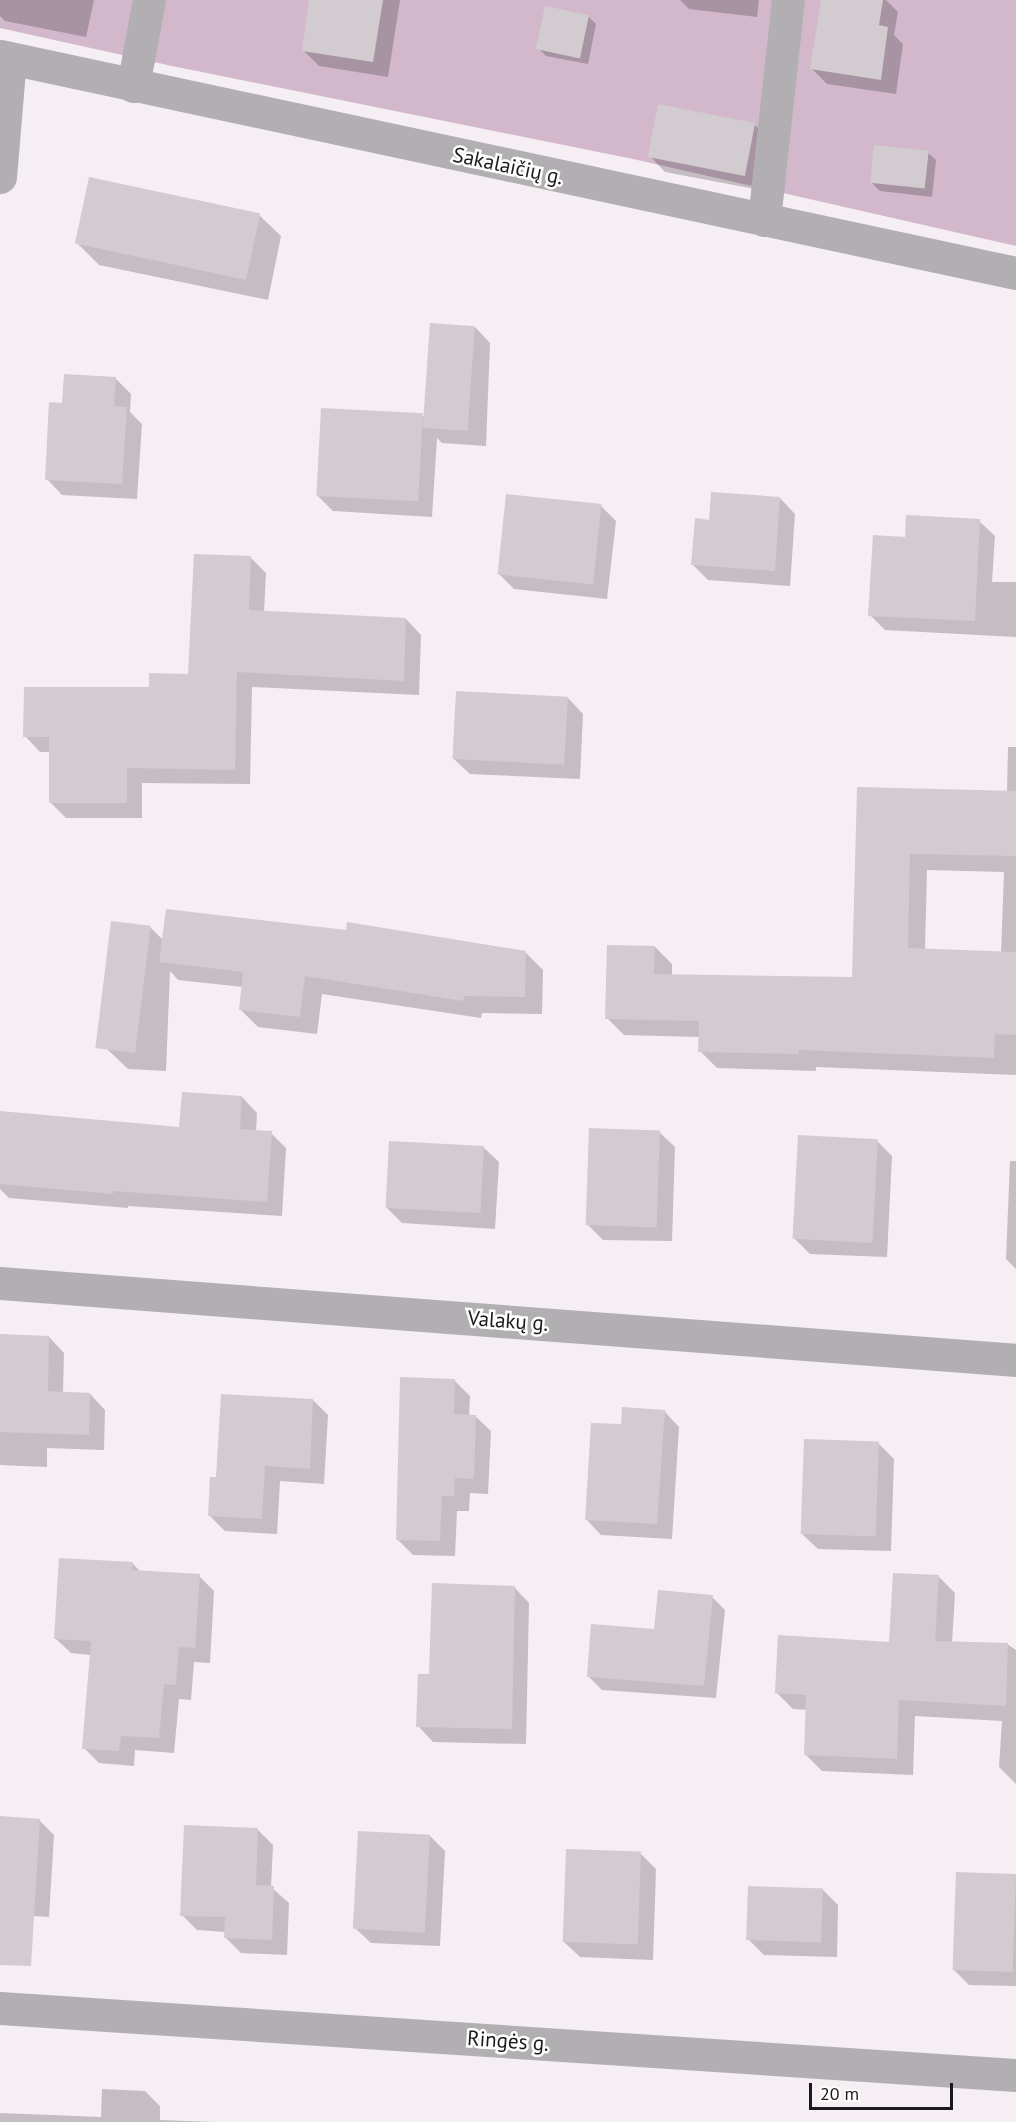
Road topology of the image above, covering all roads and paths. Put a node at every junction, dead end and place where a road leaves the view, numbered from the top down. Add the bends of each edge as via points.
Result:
1 (149, 0) edge
2 (788, 0) edge
3 (5, 57) edge
4 (133, 86) junction
5 (0, 177) edge
6 (764, 220) junction
7 (1016, 273) edge
8 (0, 1282) edge
9 (1016, 1360) edge
10 (0, 2008) edge
11 (1016, 2075) edge

1 - 4 street
2 - 6 street
3 - 4 street, Sakalaičių g.
3 - 5 street
4 - 6 street, Sakalaičių g.
6 - 7 street, Sakalaičių g.
8 - 9 street, Valakų g.
10 - 11 street, Ringės g.

